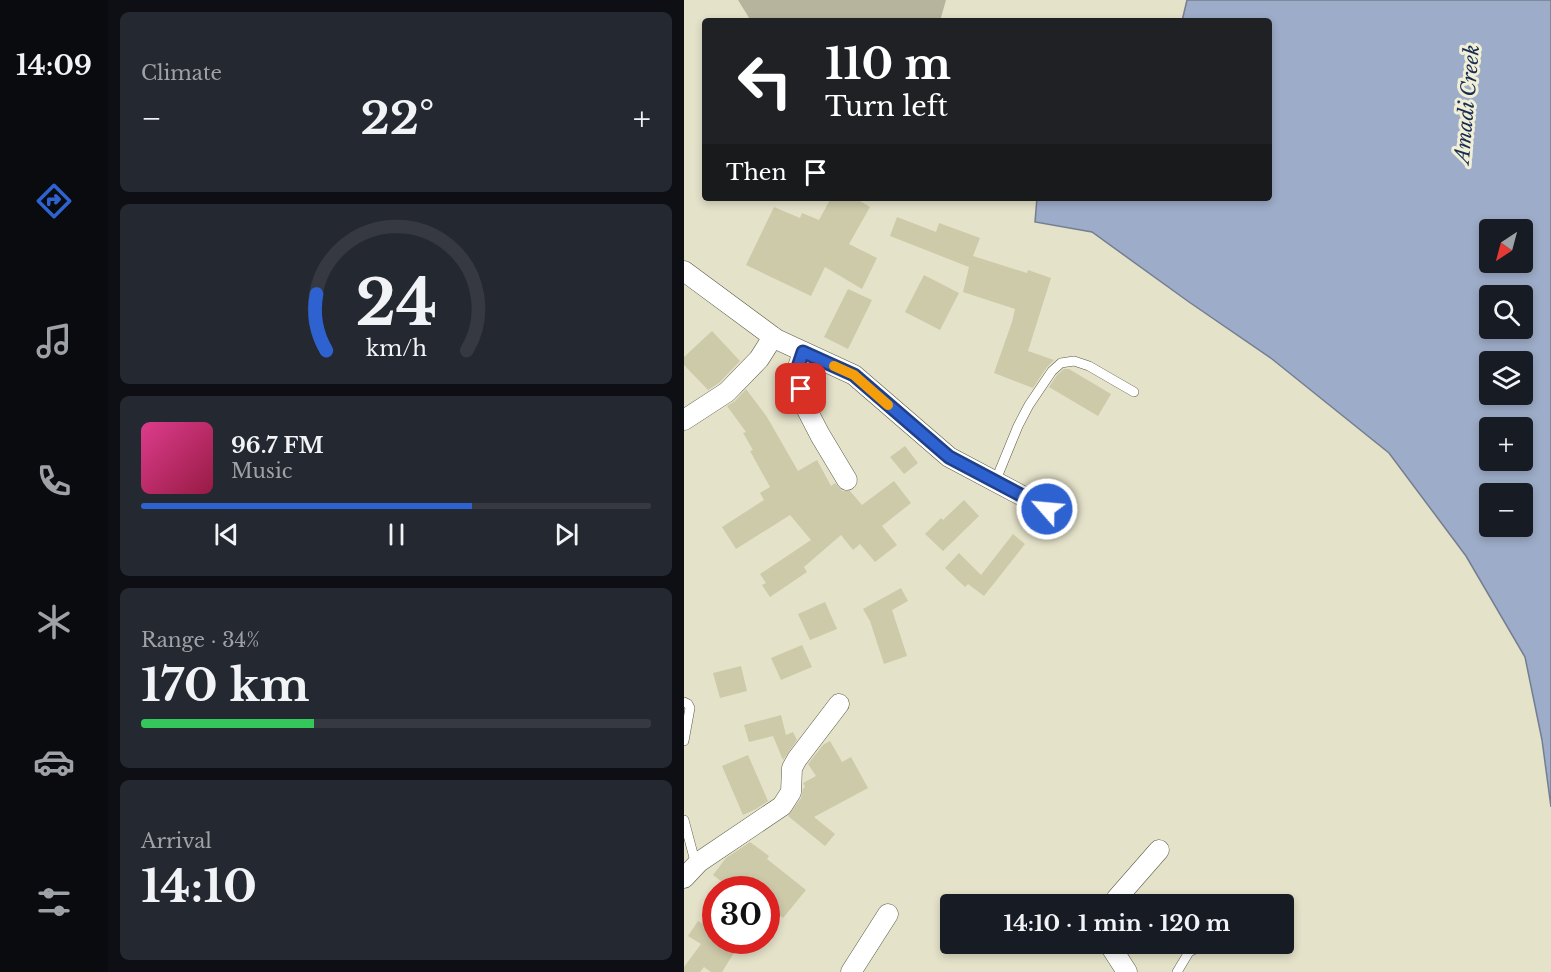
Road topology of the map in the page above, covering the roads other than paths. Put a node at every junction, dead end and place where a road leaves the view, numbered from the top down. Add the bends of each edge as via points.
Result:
1 (684, 271) edge
2 (773, 337) junction
3 (803, 352) junction
4 (1134, 392) dead end
5 (684, 420) edge
6 (847, 480) dead end
7 (994, 482) junction
8 (1047, 509) dead end
9 (684, 702) edge
10 (839, 704) dead end
11 (684, 741) edge
12 (684, 820) edge
13 (1159, 850) dead end
14 (690, 872) edge
15 (1120, 894) edge
16 (888, 914) dead end
17 (1115, 954) edge
18 (1187, 954) edge
19 (851, 972) edge
20 (1127, 972) edge
21 (1177, 972) edge

1 - 2 street
2 - 3 street
2 - 5 street via 759,359 727,393
3 - 6 street via 796,373 805,406
3 - 7 street via 854,375 949,457
4 - 7 lane via 1089,366 1074,361 1061,363 1029,405
7 - 8 street
9 - 11 lane via 690,708
10 - 14 street via 797,759 792,768 791,792 782,806
12 - 14 lane
13 - 15 street
16 - 19 street
17 - 20 street
18 - 21 lane

